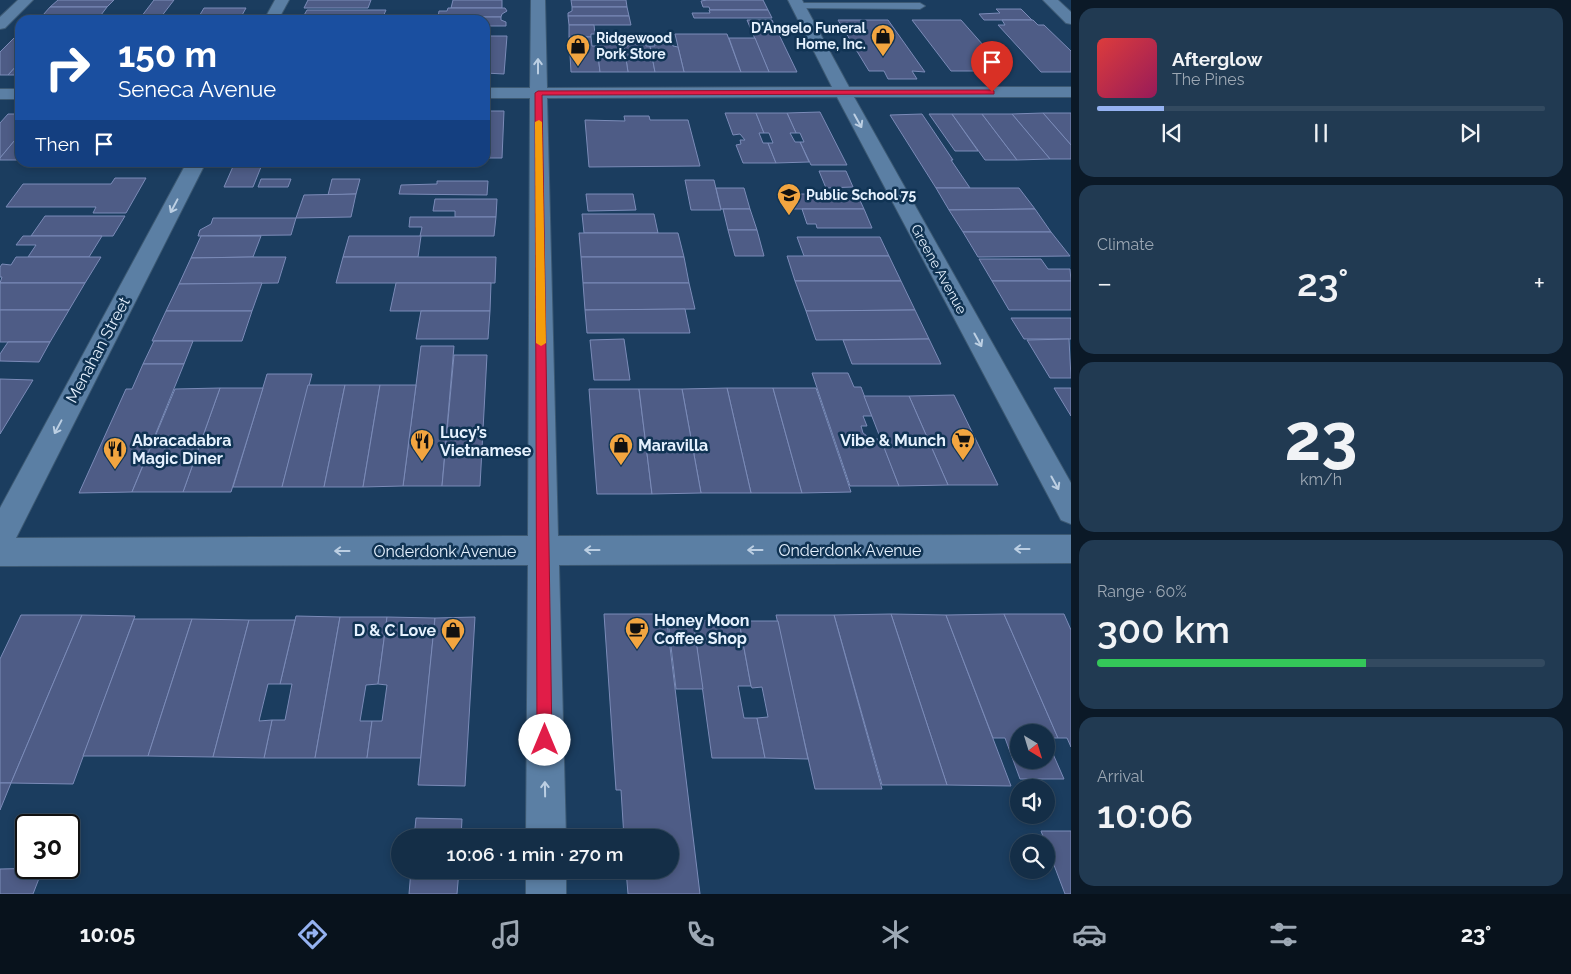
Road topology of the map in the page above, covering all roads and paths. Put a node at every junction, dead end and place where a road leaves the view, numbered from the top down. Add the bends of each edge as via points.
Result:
1 (26, 0) edge
2 (282, 0) edge
3 (538, 0) edge
4 (1050, 0) edge
5 (796, 3) edge
6 (920, 6) dead end
7 (274, 15) edge
8 (1071, 20) edge
9 (0, 25) edge
10 (843, 92) junction
11 (1071, 92) edge
12 (490, 93) edge
13 (538, 93) junction
14 (0, 94) edge
15 (15, 94) edge
16 (194, 167) edge
17 (1071, 511) edge
18 (0, 538) edge
19 (1071, 549) edge
20 (543, 550) junction
21 (0, 552) edge
22 (546, 829) edge
23 (546, 879) edge
24 (546, 894) edge

1 - 9 street
2 - 7 street
13 -> 3 street
4 - 8 street
5 - 6 lane
5 - 10 street, Greene Avenue
10 - 11 street
10 - 13 street
10 -> 17 street, Greene Avenue
12 - 13 street
13 - 20 street
14 - 15 street
16 -> 18 street, Menahan Street
19 -> 20 street, Onderdonk Avenue
20 -> 21 street, Onderdonk Avenue
22 -> 20 street
23 - 24 street

